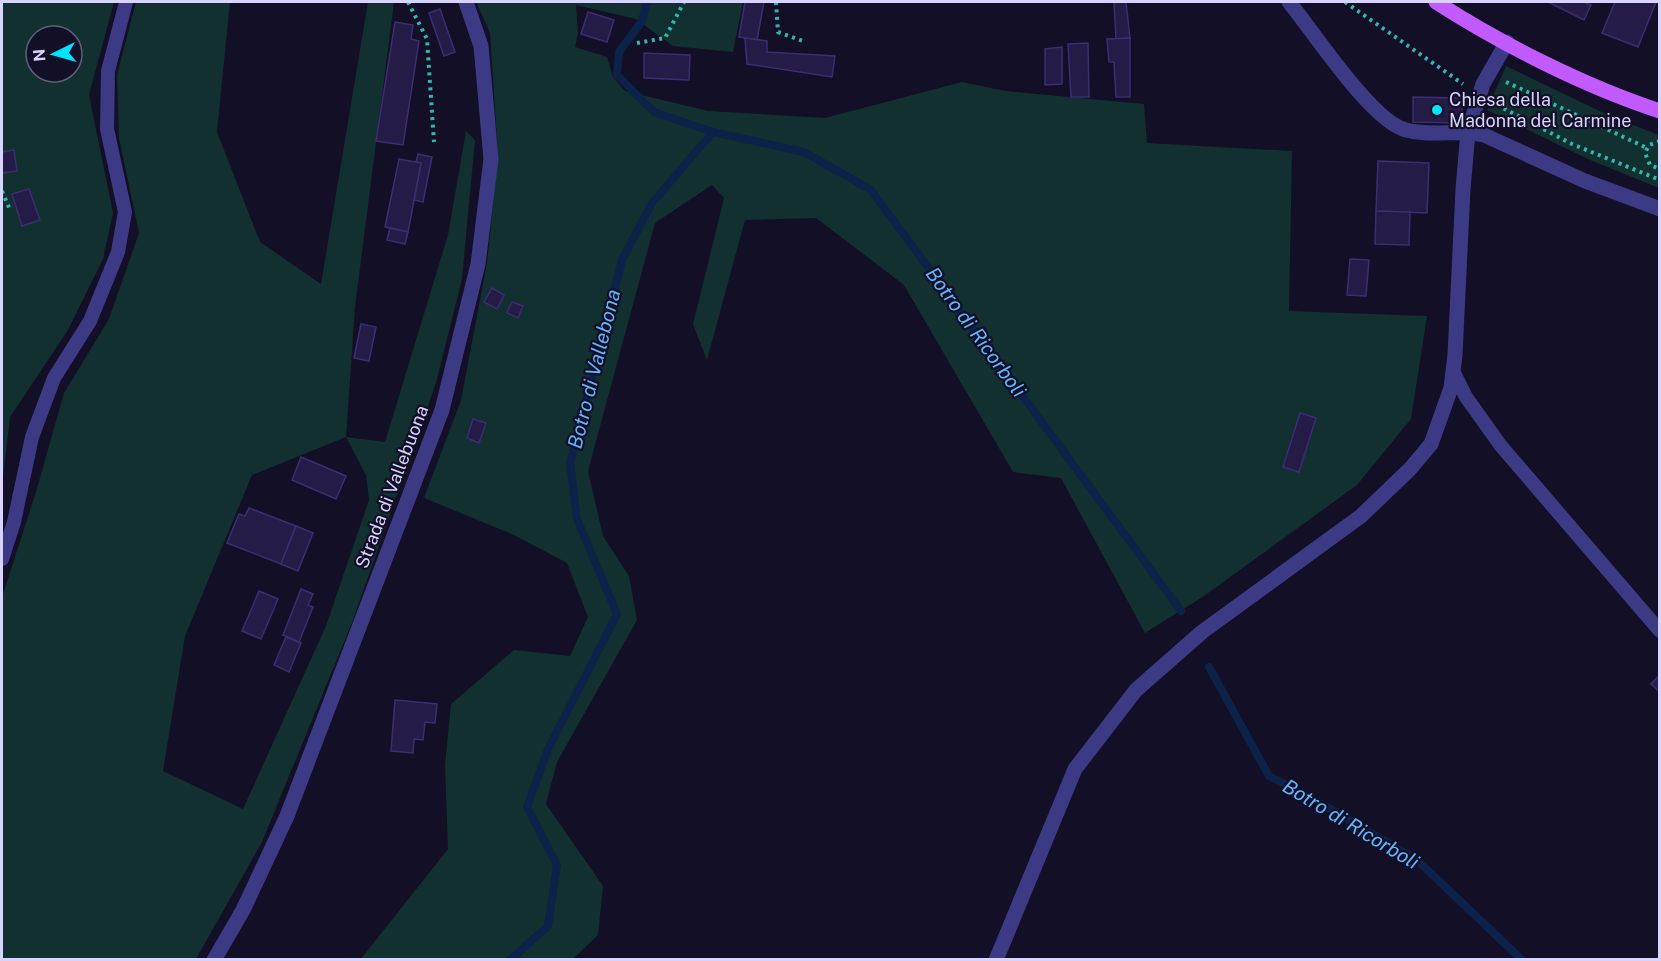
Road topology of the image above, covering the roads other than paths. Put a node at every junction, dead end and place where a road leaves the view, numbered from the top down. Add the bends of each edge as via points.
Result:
1 (126, 2) edge
2 (466, 2) edge
3 (1289, 2) edge
4 (1436, 2) edge
5 (1507, 42) junction
6 (1659, 111) edge
7 (1468, 132) junction
8 (1659, 209) edge
9 (1453, 371) junction
10 (2, 560) edge
11 (1659, 631) edge
12 (214, 960) edge
13 (996, 960) edge

1 - 10 lane via 108,71 107,129 126,212 118,252 90,321 54,378 32,437
2 - 12 street, Strada di Vallebuona via 481,46 491,159 478,264 442,410 287,816 243,910
3 - 7 street via 1366,100 1391,124 1417,132
4 - 5 main road
5 - 6 main road via 1590,84
5 - 7 street via 1487,75
7 - 8 street via 1501,141 1585,181
7 - 9 street
9 - 11 lane via 1501,446
9 - 13 street via 1431,444 1410,469 1360,516 1202,632 1136,690 1075,770

